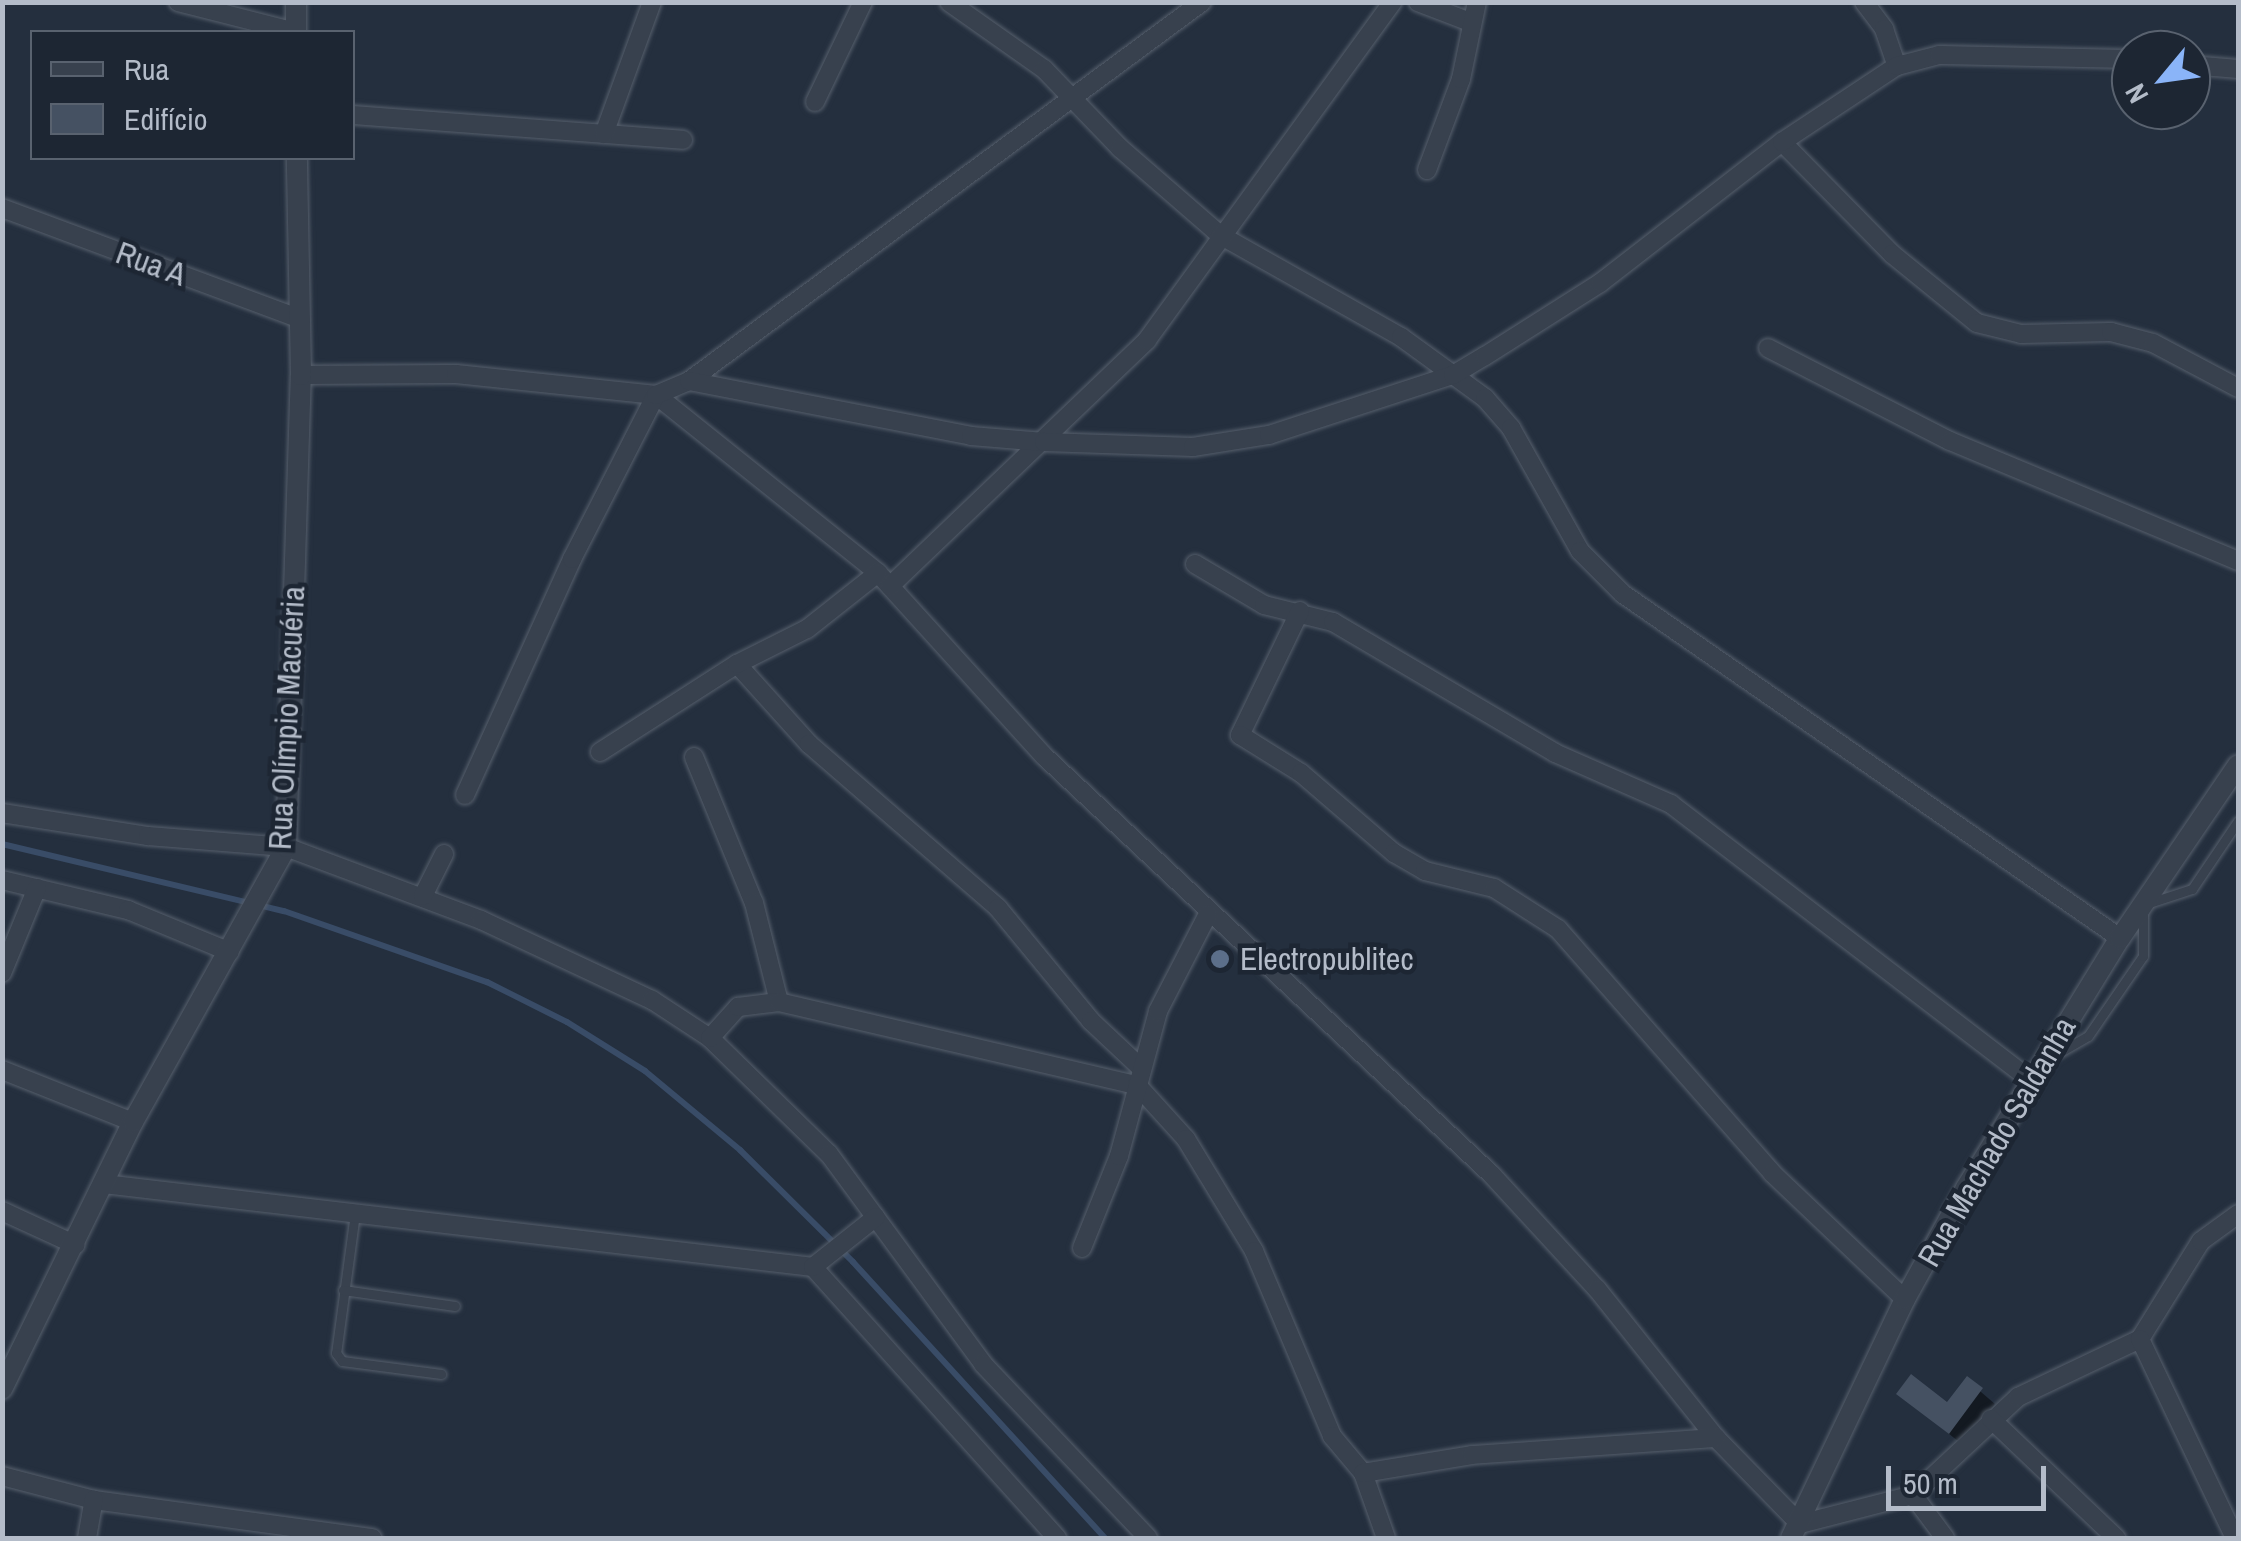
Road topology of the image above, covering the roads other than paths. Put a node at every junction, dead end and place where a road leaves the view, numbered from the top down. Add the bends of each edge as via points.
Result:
1 (178, 2) edge
2 (296, 2) edge
3 (652, 2) edge
4 (863, 2) edge
5 (948, 2) edge
6 (1202, 2) edge
7 (1393, 2) edge
8 (1418, 2) edge
9 (1477, 2) edge
10 (1864, 2) edge
11 (1470, 22) junction
12 (288, 30) edge
13 (296, 30) edge
14 (2111, 59) edge
15 (1897, 66) junction
16 (2211, 67) edge
17 (2238, 69) edge
18 (1073, 100) junction
19 (815, 102) dead end
20 (355, 116) edge
21 (604, 134) junction
22 (683, 140) dead end
23 (1782, 142) junction
24 (297, 160) edge
25 (1428, 170) dead end
26 (2, 208) edge
27 (1220, 235) junction
28 (300, 319) junction
29 (1768, 348) dead end
30 (301, 375) junction
31 (1453, 375) junction
32 (690, 381) junction
33 (2238, 388) edge
34 (656, 395) junction
35 (1044, 442) junction
36 (2238, 561) edge
37 (1195, 564) dead end
38 (884, 580) junction
39 (1300, 610) junction
40 (738, 664) junction
41 (600, 752) dead end
42 (694, 757) dead end
43 (2238, 765) edge
44 (465, 795) dead end
45 (2, 813) edge
46 (2238, 821) edge
47 (286, 846) junction
48 (444, 854) dead end
49 (2, 880) edge
50 (36, 888) junction
51 (423, 896) junction
52 (2143, 904) junction
53 (1208, 914) junction
54 (2120, 938) junction
55 (235, 944) junction
56 (2, 973) edge
57 (779, 1002) junction
58 (710, 1038) junction
59 (2, 1070) edge
60 (2034, 1072) junction
61 (1139, 1076) junction
62 (133, 1122) junction
63 (104, 1184) junction
64 (2, 1211) edge
65 (355, 1213) junction
66 (2238, 1214) edge
67 (876, 1217) junction
68 (76, 1246) junction
69 (1082, 1248) dead end
70 (813, 1267) junction
71 (343, 1290) junction
72 (1905, 1298) junction
73 (456, 1306) dead end
74 (2140, 1339) junction
75 (11, 1350) edge
76 (441, 1374) dead end
77 (2, 1389) edge
78 (1991, 1419) junction
79 (1716, 1438) junction
80 (1363, 1473) junction
81 (2, 1476) edge
82 (1913, 1494) junction
83 (94, 1500) junction
84 (1796, 1531) edge
85 (87, 1538) edge
86 (372, 1538) edge
87 (1057, 1538) edge
88 (1148, 1538) edge
89 (1386, 1538) edge
90 (1945, 1538) edge
91 (2116, 1538) edge
92 (2234, 1538) edge

1 - 12 street
2 - 13 street
3 - 21 street
4 - 19 street
5 - 18 street via 1044,70
6 - 18 street
7 - 27 street
8 - 11 street
9 - 11 street
10 - 15 street via 1884,29
11 - 25 street via 1461,79
14 - 15 street via 1939,55
15 - 23 street
16 - 17 street
18 - 27 street
18 - 32 street
20 - 21 street
21 - 22 street
23 - 31 street via 1656,244
23 - 33 street via 1892,254 1977,323 2021,334 2111,332 2153,343
24 - 28 street, Rua Olímpio Macuéria
26 - 28 street, Rua A
27 - 31 street via 1401,337
27 - 35 street via 1147,340
28 - 30 street, Rua Olímpio Macuéria
29 - 36 street via 1968,449
30 - 34 street via 456,374
30 - 47 street, Rua Olímpio Macuéria
31 - 35 street via 1269,436 1193,446
31 - 54 street via 1511,428 1595,572
32 - 34 street
32 - 35 street via 971,436
34 - 38 street
34 - 44 street via 572,559
35 - 38 street
37 - 39 street via 1264,604
38 - 40 street
38 - 53 street via 1044,756
39 - 60 street via 1400,659 1555,753 1671,804
39 - 72 street via 1240,735 1301,774 1394,853 1425,871 1494,888 1558,929 1772,1173
40 - 41 street
40 - 61 street via 809,744 998,908
42 - 57 street via 754,903
43 - 52 street, Rua Machado Saldanha
45 - 47 street via 148,836
46 - 52 lane via 2192,889
47 - 51 street
47 - 55 street, Rua Olímpio Macuéria
48 - 51 street
49 - 50 street
50 - 55 street
50 - 56 street
51 - 58 street via 575,961
52 - 54 street, Rua Machado Saldanha
52 - 60 lane via 2143,956 2088,1036
53 - 61 street via 1158,1011
53 - 79 street via 1492,1176 1597,1289
54 - 60 street, Rua Machado Saldanha
55 - 62 street, Rua Olímpio Macuéria
57 - 58 street via 750,1001
57 - 61 street
58 - 67 street via 829,1154
59 - 62 street
60 - 72 street, Rua Machado Saldanha
61 - 69 street via 1119,1156
61 - 80 street via 1254,1251 1332,1436
62 - 63 street, Rua Olímpio Macuéria
63 - 65 street
63 - 68 street, Rua Olímpio Macuéria
64 - 68 street
65 - 70 street
65 - 71 lane
66 - 74 street via 2201,1241
67 - 70 street
67 - 88 street via 982,1364
68 - 75 street, Rua Olímpio Macuéria
70 - 87 street
71 - 73 lane
71 - 76 lane via 335,1342 342,1361
72 - 84 street, Rua Machado Saldanha
74 - 78 street via 2049,1380
74 - 92 street
75 - 77 street, Rua Olímpio Macuéria
78 - 82 street
78 - 91 street
79 - 80 street via 1472,1455
79 - 84 street
80 - 89 street
81 - 83 street
82 - 84 street
82 - 90 street
83 - 85 street
83 - 86 street

